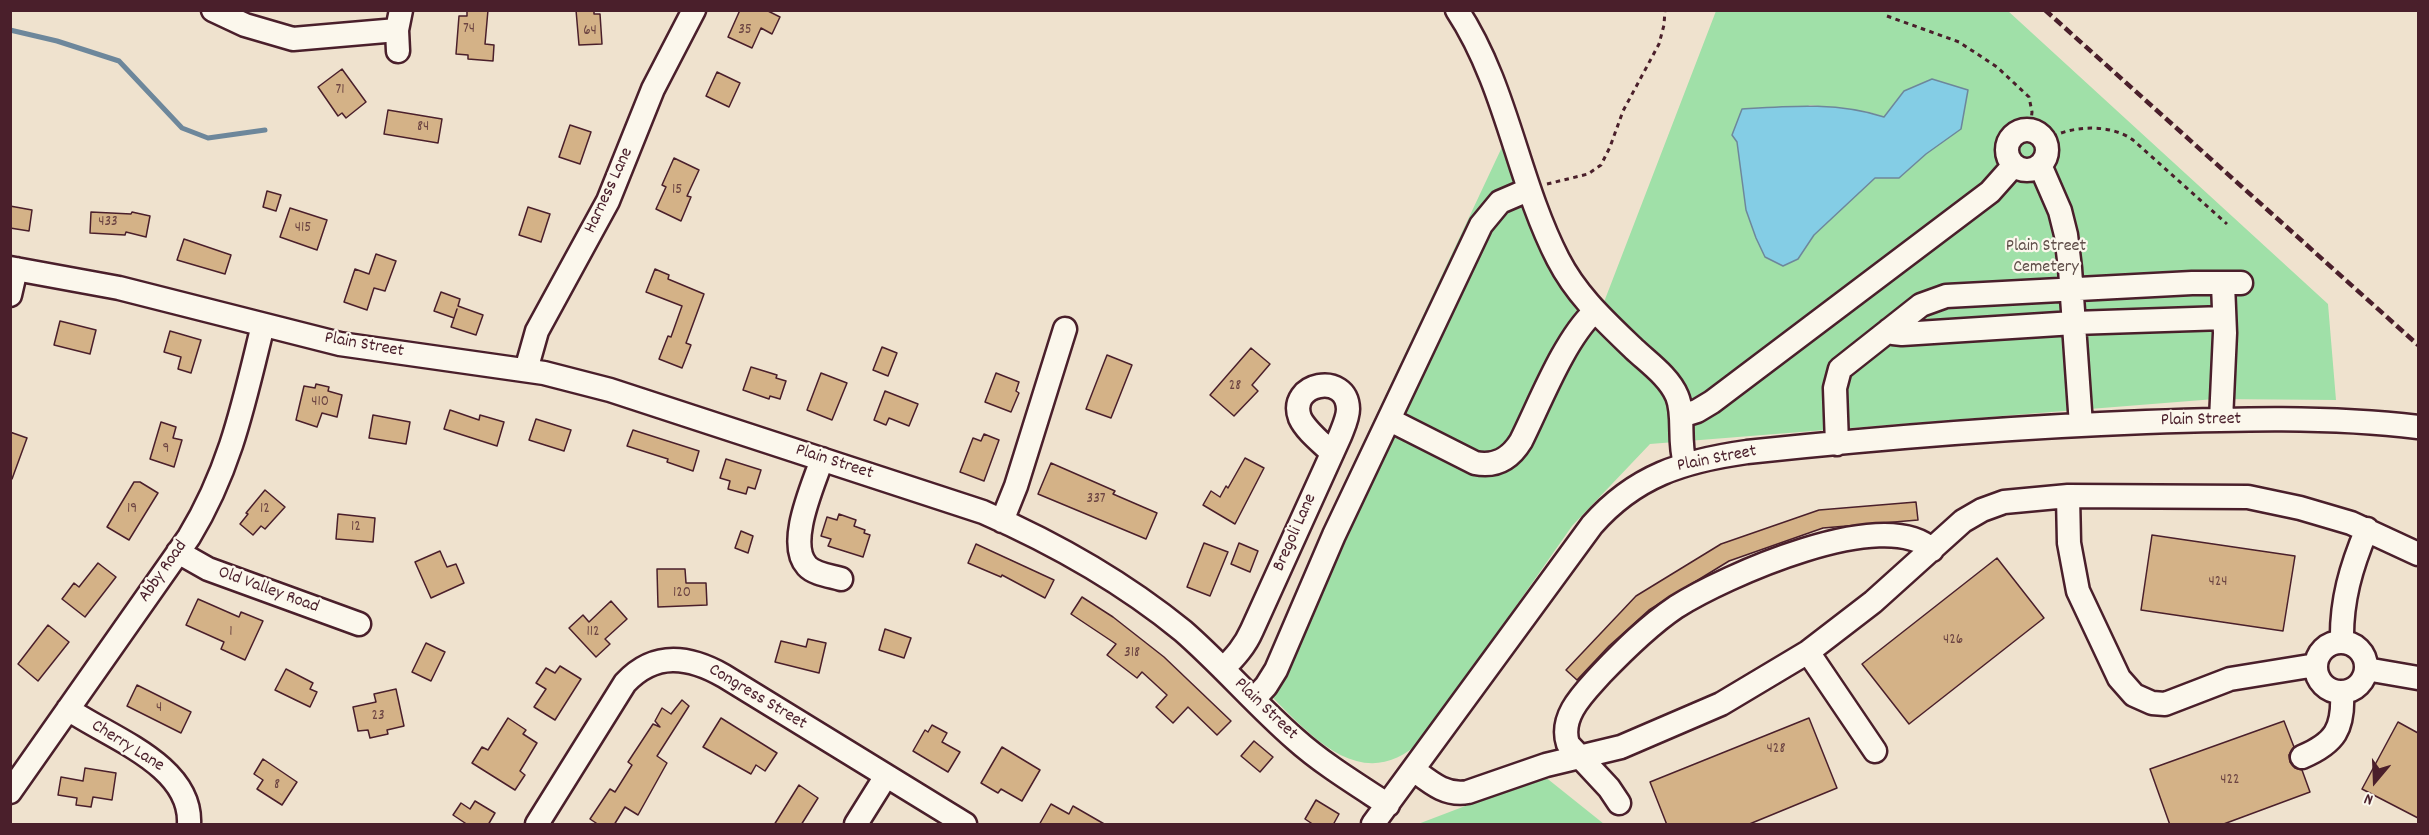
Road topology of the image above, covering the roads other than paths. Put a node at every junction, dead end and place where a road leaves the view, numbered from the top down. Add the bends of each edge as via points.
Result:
1 (213, 10) edge
2 (694, 10) edge
3 (1457, 10) edge
4 (399, 30) edge
5 (2014, 165) junction
6 (2040, 165) junction
7 (1528, 190) junction
8 (13, 268) edge
9 (2072, 290) junction
10 (10, 295) edge
11 (1594, 312) junction
12 (2224, 318) junction
13 (2074, 323) junction
14 (263, 325) junction
15 (1065, 330) dead end
16 (1890, 330) junction
17 (526, 370) junction
18 (1681, 416) junction
19 (1390, 420) junction
20 (2222, 420) junction
21 (2081, 425) junction
22 (2418, 426) edge
23 (1837, 444) junction
24 (1332, 453) junction
25 (822, 459) junction
26 (1685, 464) junction
27 (2068, 496) junction
28 (1002, 521) junction
29 (2367, 529) junction
30 (1932, 550) junction
31 (178, 552) junction
32 (2418, 554) edge
33 (841, 579) dead end
34 (359, 624) dead end
35 (2342, 642) junction
36 (1808, 652) junction
37 (2316, 665) junction
38 (1223, 669) junction
39 (2366, 669) junction
40 (2418, 678) edge
41 (2343, 692) junction
42 (1254, 699) junction
43 (68, 709) junction
44 (1875, 751) dead end
45 (2302, 757) dead end
46 (1579, 758) junction
47 (1414, 770) junction
48 (886, 776) junction
49 (10, 792) edge
50 (1619, 803) dead end
51 (1388, 805) junction
52 (189, 825) edge
53 (537, 825) edge
54 (856, 825) edge
55 (965, 825) edge
56 (1373, 825) edge

1 - 4 street via 245,25 293,39
2 - 17 street, Harness Lane via 653,89 608,201 537,331
3 - 7 street via 1491,74
5 - 6 street via 2024,170
5 - 6 street via 2008,156 2008,145 2015,135 2037,136 2046,157
5 - 18 street via 1990,192 1712,402
6 - 9 street via 2064,223
7 - 11 street via 1559,261
7 - 19 street via 1500,202 1481,225
8 - 10 street
8 - 14 street, Plain Street via 100,284
9 - 12 street via 2232,284
9 - 13 street
9 - 16 street via 1940,298 1921,305
11 - 18 street via 1673,388
11 - 19 street via 1571,342 1521,441 1504,460 1475,463
12 - 13 street
12 - 20 street
13 - 16 street via 1902,334
13 - 21 street
14 - 17 street, Plain Street via 367,349
14 - 31 street, Abby Road via 224,471
15 - 28 street
16 - 23 street via 1845,364 1836,376
17 - 25 street, Plain Street via 610,390
18 - 26 street
19 - 42 street via 1276,670
20 - 21 street, Plain Street
20 - 22 street, Plain Street
21 - 23 street, Plain Street
23 - 26 street, Plain Street via 1737,454
24 - 24 street, Bregoli Lane via 1348,410 1347,402 1329,385 1316,386 1304,394 1299,413
24 - 38 street, Bregoli Lane via 1248,639
25 - 28 street, Plain Street
25 - 33 street via 801,524 801,554 807,566
26 - 47 street, Plain Street via 1645,481 1602,514
27 - 29 street via 2248,497
27 - 30 street via 1992,506 1963,521
27 - 37 street via 2069,543 2078,591 2119,678 2134,695 2165,704 2230,679
28 - 38 street, Plain Street via 1097,571 1181,630
29 - 32 street
29 - 35 street via 2347,583
30 - 36 street via 1874,602
30 - 46 street via 1915,538 1898,535 1839,542 1761,564 1692,598 1635,640 1574,708 1566,722 1566,737
31 - 34 street, Old Valley Road via 208,569
31 - 43 street, Abby Road
35 - 37 street via 2324,648
35 - 39 street via 2360,651
36 - 44 street
36 - 46 street via 1705,712 1621,747
37 - 41 street via 2322,683 2332,691
38 - 42 street, Plain Street
39 - 40 street
39 - 41 street via 2356,687
41 - 45 street via 2337,732 2326,745
42 - 51 street, Plain Street via 1311,752
43 - 49 street, Abby Road
43 - 52 street, Cherry Lane via 168,772 185,798
46 - 47 street via 1460,794 1444,791
46 - 50 street
47 - 51 street, Plain Street
48 - 53 street, Congress Street via 713,670 688,661 666,660 644,667 625,683
48 - 54 street
48 - 55 street, Congress Street
51 - 56 street

